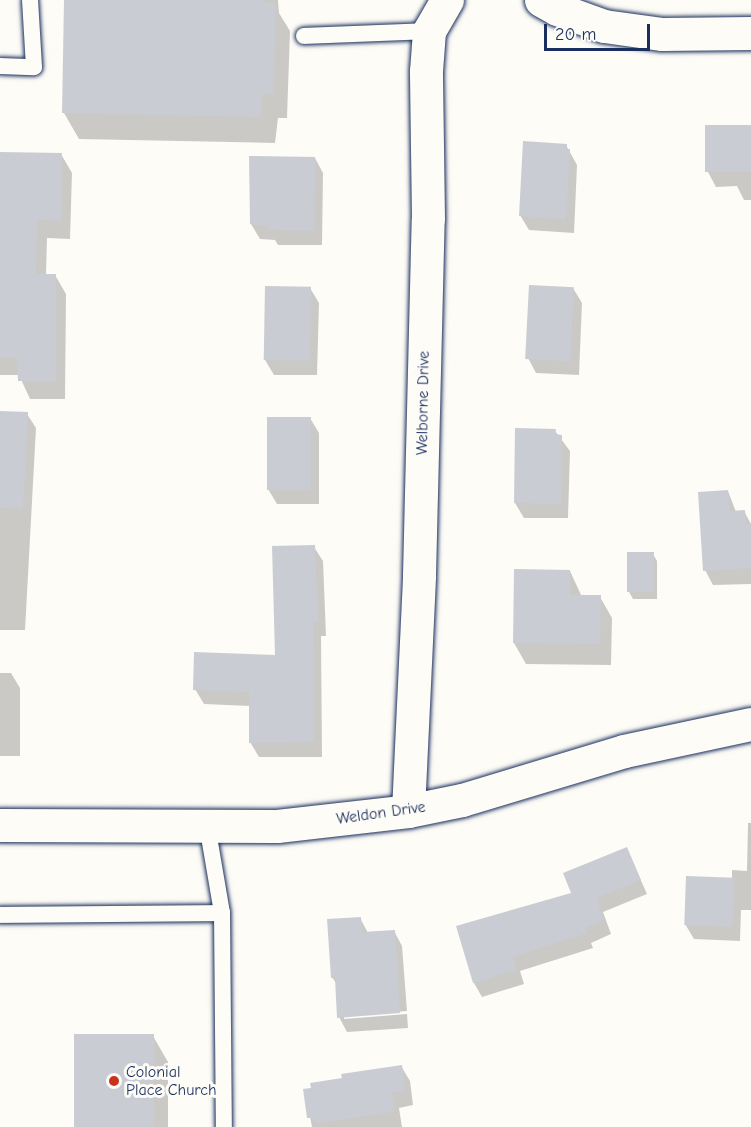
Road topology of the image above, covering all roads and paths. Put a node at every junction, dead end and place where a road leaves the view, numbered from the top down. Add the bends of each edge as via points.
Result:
1 (30, 0) edge
2 (447, 0) edge
3 (541, 0) edge
4 (429, 31) junction
5 (751, 33) edge
6 (304, 36) dead end
7 (0, 66) edge
8 (751, 724) edge
9 (408, 811) junction
10 (0, 825) edge
11 (207, 825) junction
12 (222, 913) junction
13 (0, 915) edge
14 (224, 1127) edge

1 - 7 lane via 34,67
2 - 4 street, Welborne Drive
3 - 5 street via 604,26 662,33
4 - 6 lane
4 - 9 street, Welborne Drive via 419,575
8 - 9 street, Weldon Drive via 624,751 462,800
9 - 11 street, Weldon Drive via 277,826
10 - 11 street, Weldon Drive
11 - 12 lane
12 - 13 lane
12 - 14 lane

